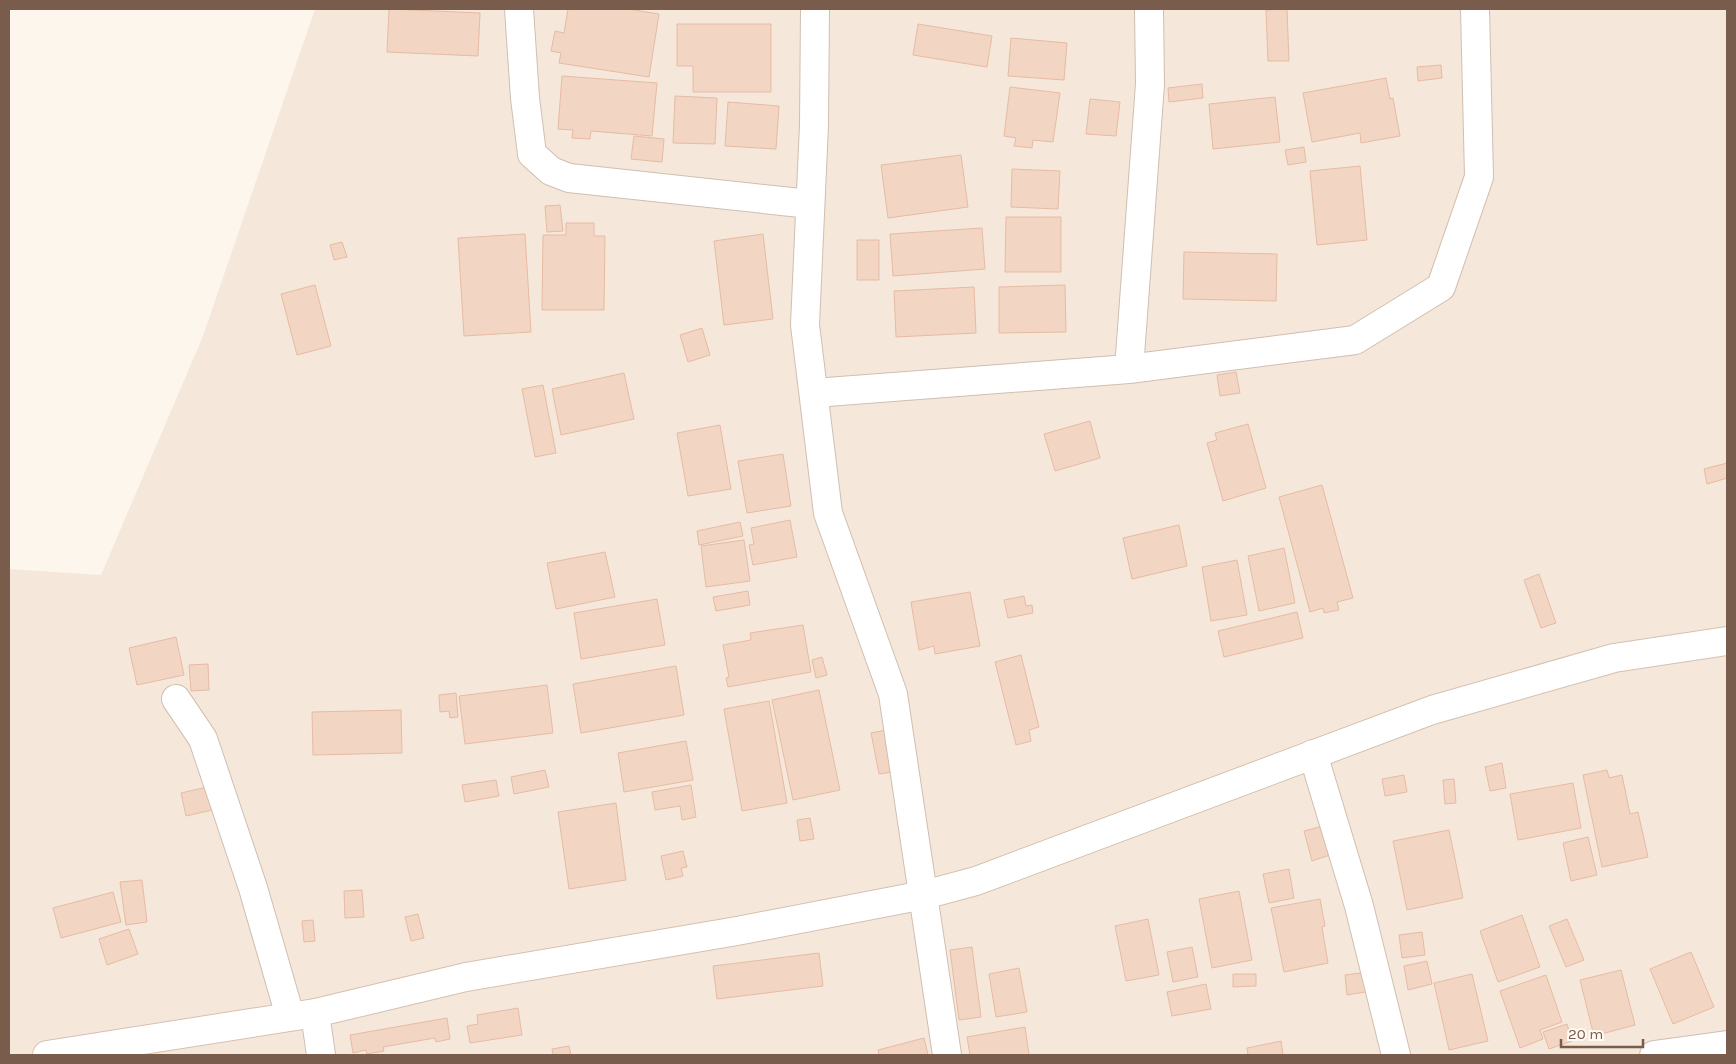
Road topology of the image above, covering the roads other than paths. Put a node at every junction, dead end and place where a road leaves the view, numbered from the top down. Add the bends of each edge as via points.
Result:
1 (519, 9) edge
2 (815, 9) edge
3 (1149, 9) edge
4 (1475, 9) edge
5 (810, 204) junction
6 (1129, 369) junction
7 (814, 393) junction
8 (1727, 641) edge
9 (176, 699) dead end
10 (1313, 754) junction
11 (924, 895) junction
12 (302, 1014) junction
13 (1727, 1045) edge
14 (47, 1055) edge
15 (321, 1055) edge
16 (947, 1055) edge
17 (1396, 1055) edge
18 (1654, 1055) edge

1 - 5 street via 524,98 532,154 551,171 569,178
2 - 5 street
3 - 6 street via 1150,84
4 - 6 street via 1479,177 1441,287 1355,340
5 - 7 street via 805,325
6 - 7 street
7 - 11 street via 828,513 893,694
8 - 10 street via 1614,658 1432,710
9 - 12 street via 203,739
10 - 11 street via 976,881
10 - 17 street via 1359,906
11 - 12 street via 466,977
11 - 16 street
12 - 14 street
12 - 15 street
13 - 18 street

